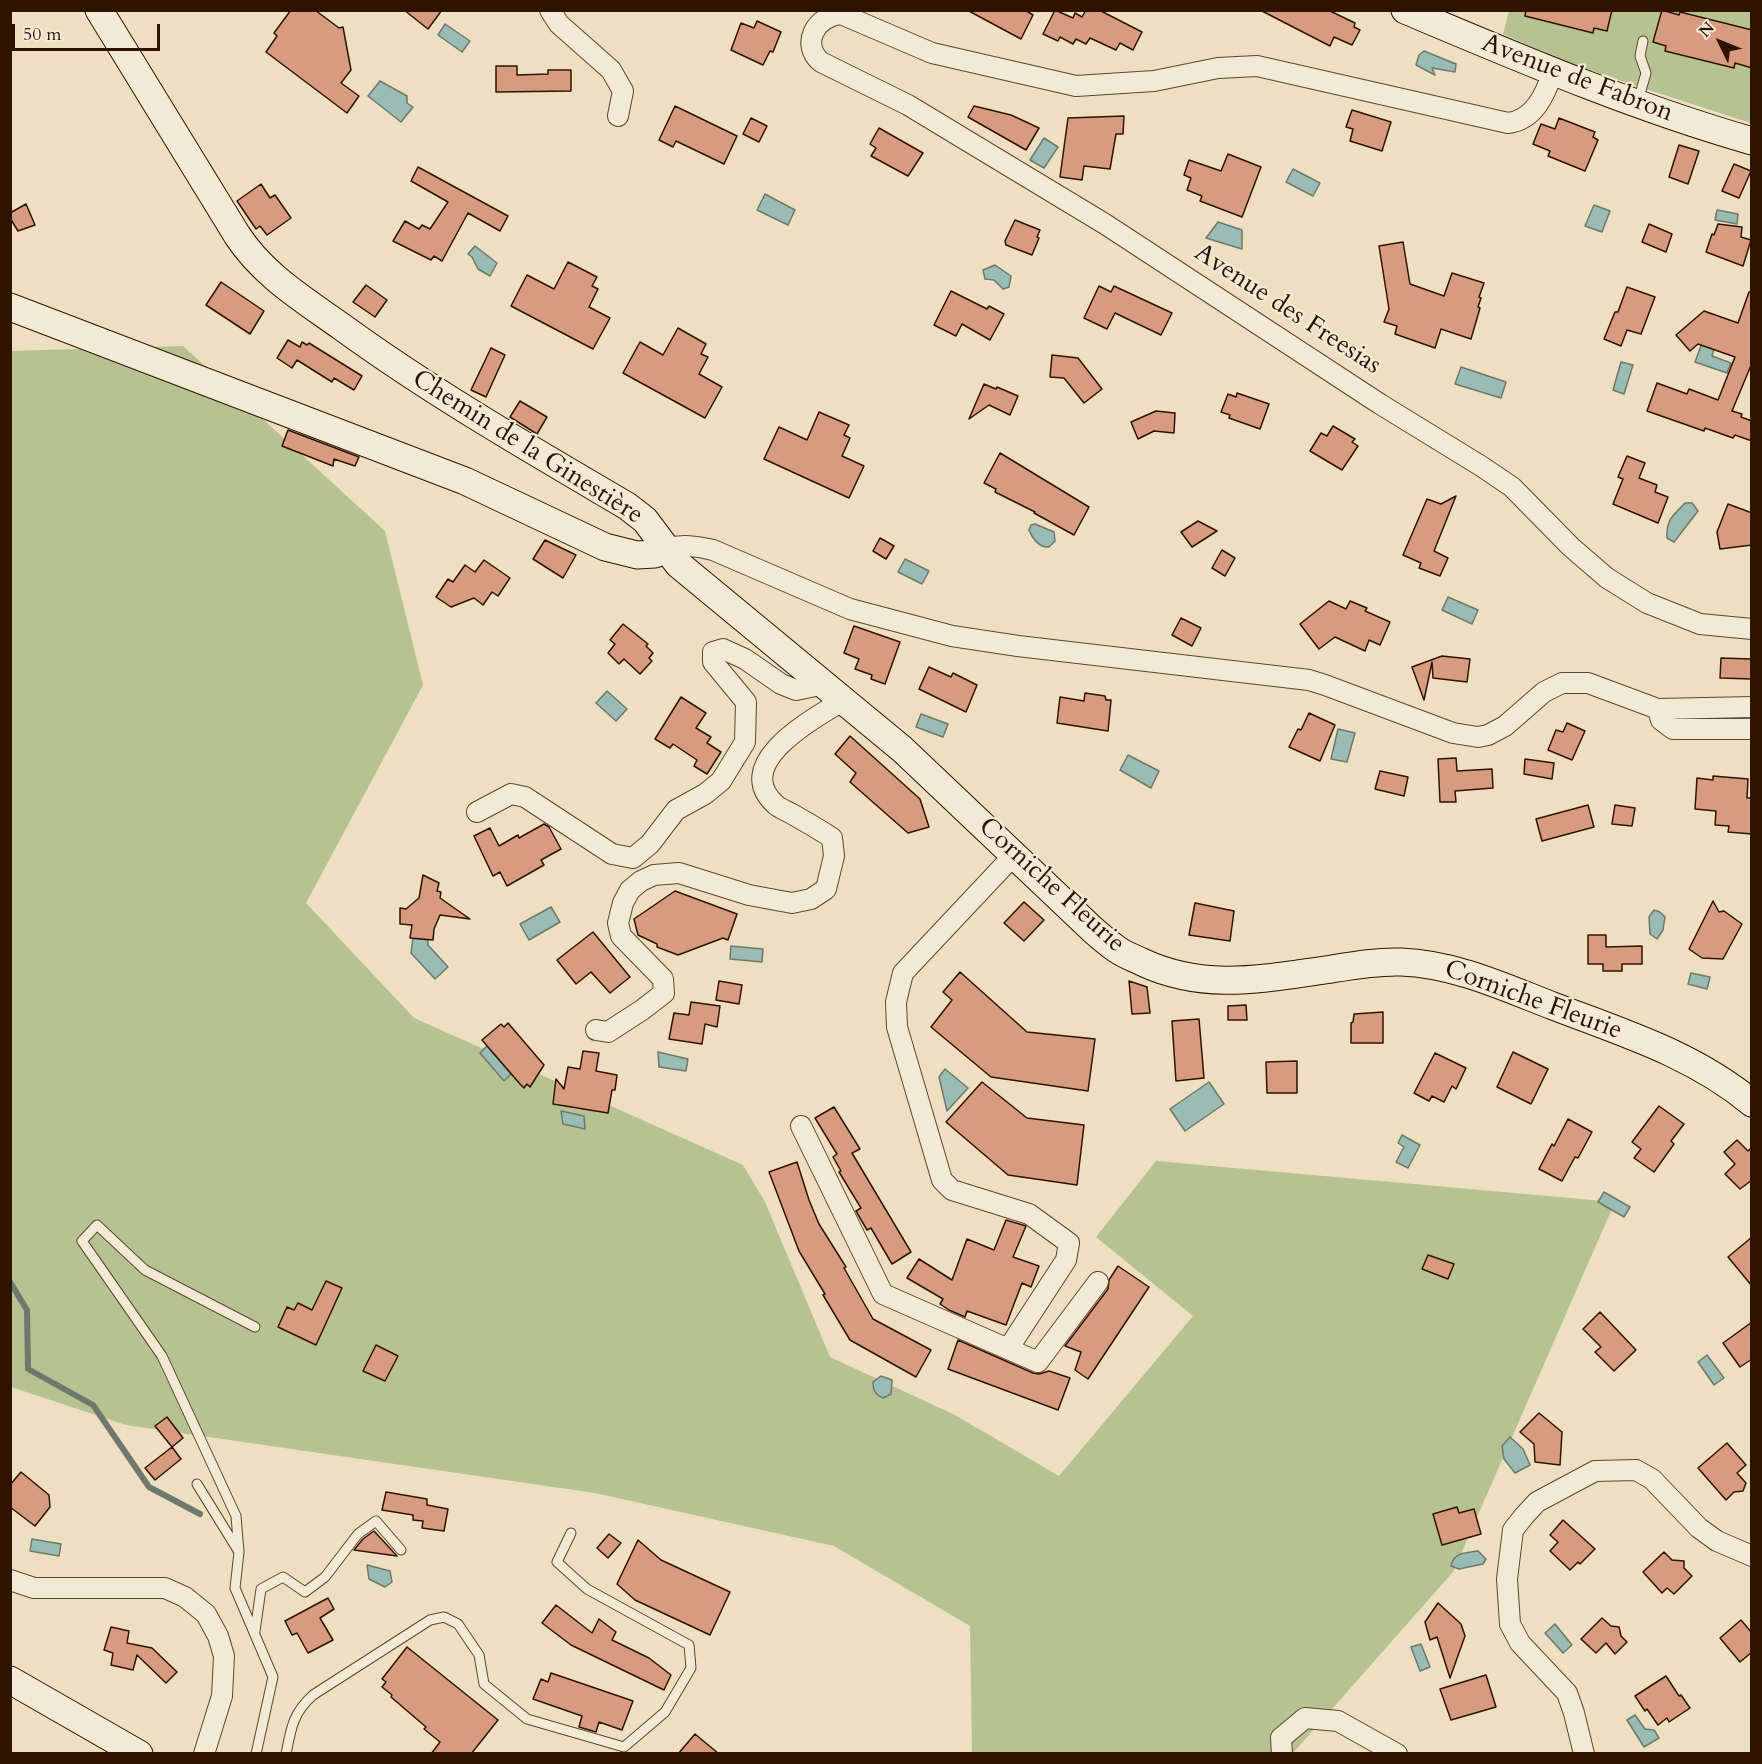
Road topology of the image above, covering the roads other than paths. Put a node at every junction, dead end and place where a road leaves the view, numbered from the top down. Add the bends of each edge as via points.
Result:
1 (99, 10) edge
2 (550, 10) edge
3 (1405, 10) edge
4 (815, 16) edge
5 (1643, 41) dead end
6 (1554, 72) junction
7 (1637, 103) junction
8 (618, 116) dead end
9 (1752, 141) edge
10 (10, 307) edge
11 (665, 549) junction
12 (1752, 629) edge
13 (835, 692) junction
14 (1752, 707) edge
15 (1658, 709) junction
16 (1752, 729) edge
17 (477, 812) dead end
18 (1013, 856) junction
19 (596, 1030) dead end
20 (1752, 1103) edge
21 (801, 1126) dead end
22 (1098, 1282) dead end
23 (255, 1327) dead end
24 (1008, 1349) junction
25 (197, 1484) dead end
26 (571, 1533) dead end
27 (401, 1550) dead end
28 (239, 1552) junction
29 (1752, 1556) edge
30 (10, 1580) edge
31 (254, 1633) junction
32 (10, 1680) edge
33 (139, 1754) edge
34 (204, 1754) edge
35 (256, 1754) edge
36 (286, 1754) edge
37 (1282, 1754) edge
38 (1397, 1754) edge
39 (1584, 1754) edge

1 - 11 main road, Chemin de la Ginestière via 237,235 261,266 391,363 627,506 645,520
2 - 8 street via 559,24 611,70 623,91
3 - 6 main road, Avenue de Fabron
4 - 6 street, Avenue des Freesias via 841,14 932,53 1076,87 1154,81 1218,68 1257,66 1508,123 1528,117
4 - 12 street, Avenue des Freesias via 811,48 821,62 908,105 1095,218 1512,487 1607,578 1647,603 1691,621
5 - 7 lane via 1640,56 1646,73
6 - 7 main road, Avenue de Fabron
7 - 9 main road, Avenue de Fabron
10 - 11 main road, Chemin de la Ginestière via 465,481 605,548 637,555
11 - 13 main road, Corniche Fleurie via 678,564
11 - 15 street via 696,546 713,550 850,609 952,636 1309,680 1453,734 1488,735 1562,683 1588,683
13 - 17 street via 796,690 745,659 723,649 713,652 713,662 746,702 745,742 721,781 676,810 650,844 633,858 612,854 525,797 511,794
13 - 18 main road, Corniche Fleurie via 902,749
13 - 19 street via 780,744 764,770 763,787 776,805 832,838 834,856 826,889 811,899 792,903 749,895 679,873 654,875 640,881 623,903 618,923 621,936 663,979 664,993 608,1032
14 - 15 street
15 - 16 street via 1661,720 1673,729
18 - 20 main road, Corniche Fleurie via 1119,951 1154,967 1216,982 1254,981 1366,963 1435,965 1670,1051
18 - 24 street via 903,972 896,1002 897,1027 942,1180 952,1190 1029,1214 1069,1243 1066,1260
21 - 24 street via 883,1294
22 - 24 street via 1038,1362
23 - 28 lane via 145,1270 97,1225 82,1241 162,1356 236,1516
25 - 28 lane
26 - 36 lane via 558,1562 587,1589 689,1645 691,1668 665,1712 624,1747 526,1719 484,1684 479,1655 458,1623 444,1617 430,1620 313,1695 293,1719
27 - 31 lane via 376,1521 358,1534 325,1577 305,1592 283,1577 261,1588
28 - 31 lane via 235,1588
29 - 39 street via 1699,1528 1652,1479 1636,1470 1595,1471 1537,1502 1524,1516 1513,1530 1507,1580 1510,1624 1520,1643 1567,1693
30 - 34 street via 34,1588 165,1588 185,1597 206,1614 224,1656 222,1696
31 - 35 lane via 273,1677
32 - 33 main road
37 - 38 street via 1281,1738 1305,1718 1338,1721

